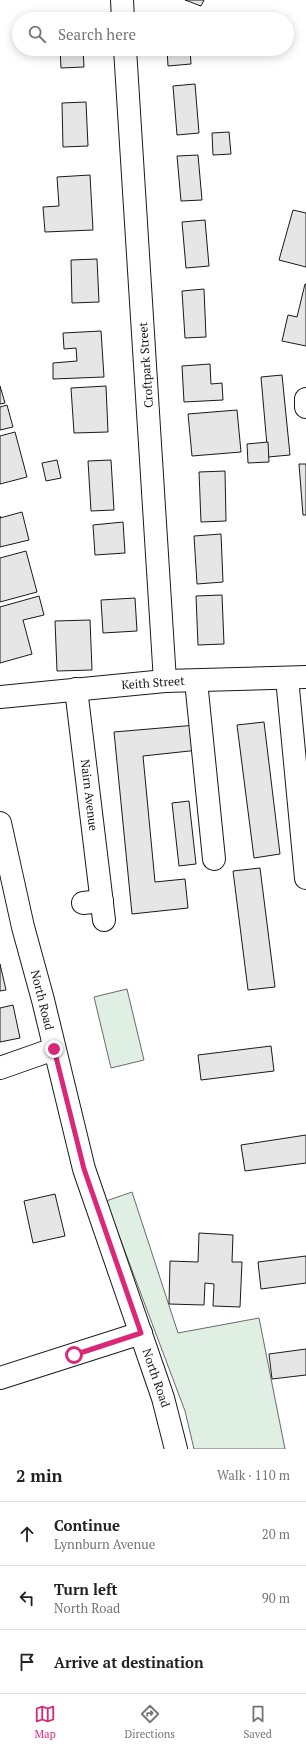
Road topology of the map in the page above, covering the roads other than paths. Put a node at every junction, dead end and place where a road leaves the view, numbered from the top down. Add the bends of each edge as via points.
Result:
1 (122, 0) edge
2 (123, 12) edge
3 (125, 56) edge
4 (306, 399) edge
5 (306, 407) edge
6 (296, 677) edge
7 (165, 681) junction
8 (196, 681) junction
9 (76, 690) junction
10 (0, 697) edge
11 (0, 823) edge
12 (214, 859) dead end
13 (306, 878) edge
14 (96, 908) dead end
15 (54, 1049) junction
16 (0, 1068) edge
17 (141, 1333) junction
18 (0, 1378) edge
19 (176, 1449) edge

1 - 2 street
3 - 7 street, Croftpark Street
4 - 5 street
6 - 8 street, Keith Street
6 - 13 street
7 - 8 street, Keith Street
7 - 9 street, Keith Street
8 - 12 street
9 - 10 street, Keith Street
9 - 14 street, Nairn Avenue
11 - 15 street, North Road
15 - 16 street
15 - 17 street, North Road via 84,1169
17 - 18 street
17 - 19 street, North Road via 168,1415

